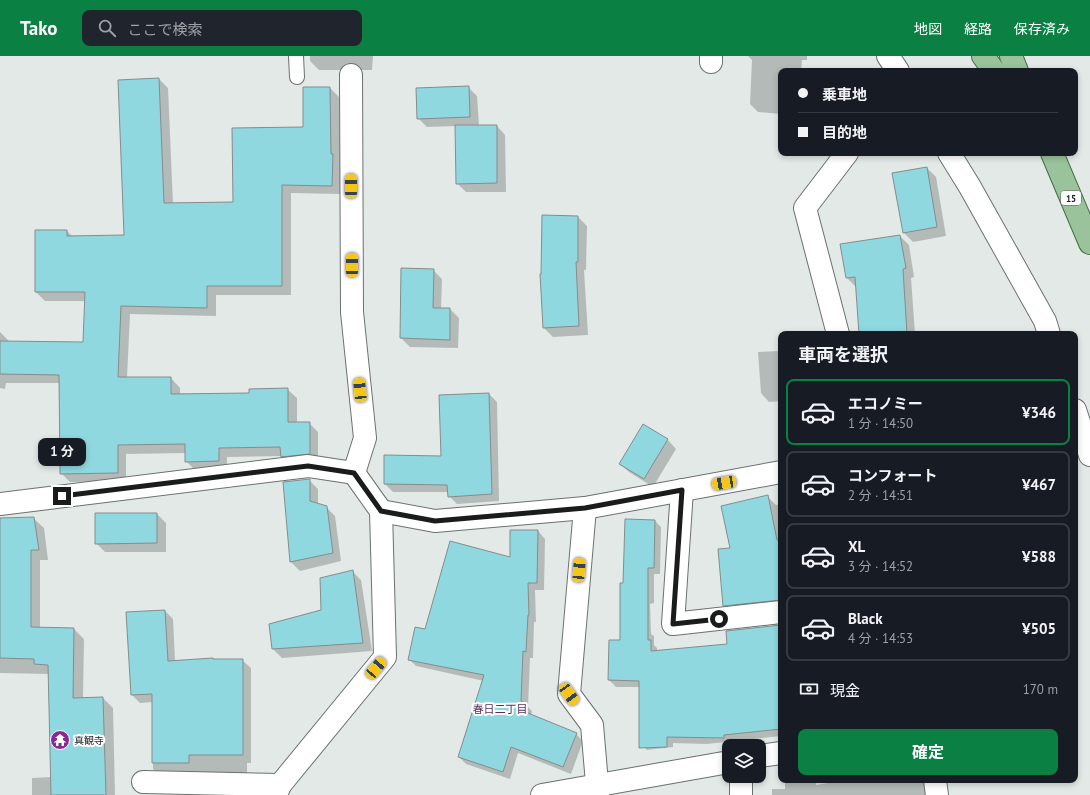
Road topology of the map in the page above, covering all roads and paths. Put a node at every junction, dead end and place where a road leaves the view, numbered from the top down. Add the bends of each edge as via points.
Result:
1 (296, 56) edge
2 (888, 56) edge
3 (983, 56) edge
4 (1010, 56) edge
5 (896, 68) edge
6 (992, 68) edge
7 (1016, 68) edge
8 (351, 75) dead end
9 (297, 77) dead end
10 (845, 156) edge
11 (951, 156) edge
12 (1053, 156) edge
13 (1090, 243) edge
14 (837, 331) edge
15 (1048, 331) edge
16 (1078, 419) edge
17 (1090, 455) edge
18 (354, 473) junction
19 (778, 473) edge
20 (682, 490) junction
21 (0, 504) edge
22 (585, 508) junction
23 (381, 511) junction
24 (778, 612) edge
25 (778, 753) edge
26 (766, 755) edge
27 (722, 763) edge
28 (143, 782) dead end
29 (740, 783) edge
30 (935, 783) edge
31 (278, 790) edge
32 (598, 790) edge
33 (542, 795) edge
34 (741, 795) edge
35 (937, 795) edge

1 - 9 lane
2 - 5 street
3 - 6 main road
4 - 7 main road
8 - 18 street via 352,312 365,438
10 - 14 street via 804,208
11 - 15 street via 1045,321
12 - 13 main road, 15
16 - 17 street
18 - 21 street via 308,466
18 - 23 street
19 - 20 street
20 - 22 street
20 - 24 street via 673,624
22 - 23 street via 435,521
22 - 32 street via 569,694 592,726
23 - 31 street via 385,657
25 - 26 street
27 - 32 street
28 - 31 street
29 - 34 street
30 - 35 street
32 - 33 street

